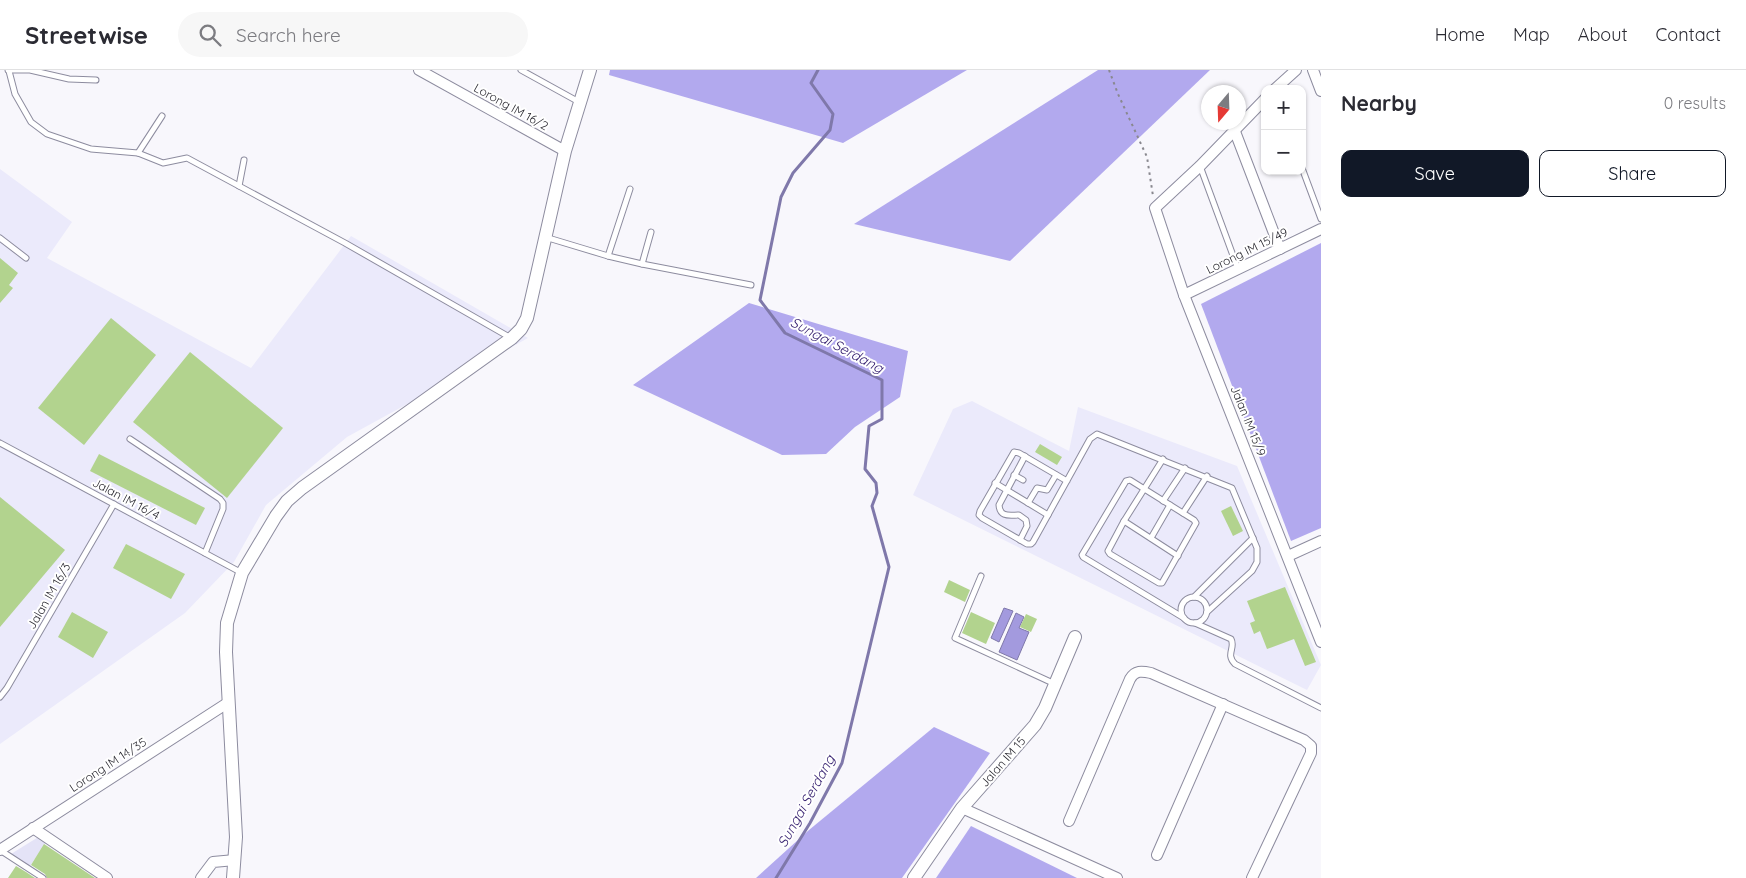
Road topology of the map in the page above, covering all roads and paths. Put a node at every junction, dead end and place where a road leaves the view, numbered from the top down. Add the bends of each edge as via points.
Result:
1 (419, 70) edge
2 (521, 70) edge
3 (590, 70) edge
4 (1109, 70) edge
5 (1296, 70) edge
6 (1313, 70) edge
7 (8, 71) edge
8 (96, 80) dead end
9 (1280, 85) edge
10 (1321, 92) edge
11 (580, 102) junction
12 (1261, 103) edge
13 (162, 116) dead end
14 (1246, 117) edge
15 (1233, 130) edge
16 (1234, 130) edge
17 (565, 151) junction
18 (138, 153) junction
19 (244, 160) dead end
20 (1200, 166) junction
21 (1305, 175) edge
22 (239, 186) junction
23 (630, 188) dead end
24 (1155, 208) junction
25 (1321, 219) edge
26 (1321, 229) edge
27 (651, 232) dead end
28 (545, 237) junction
29 (0, 238) edge
30 (1280, 249) junction
31 (608, 256) junction
32 (26, 258) dead end
33 (642, 264) junction
34 (1238, 270) junction
35 (751, 285) dead end
36 (1184, 295) junction
37 (512, 338) junction
38 (130, 439) dead end
39 (0, 442) edge
40 (1025, 456) junction
41 (1163, 459) junction
42 (1184, 468) junction
43 (1014, 475) junction
44 (1056, 475) junction
45 (1207, 476) junction
46 (1023, 480) dead end
47 (1067, 481) junction
48 (995, 483) junction
49 (1143, 488) junction
50 (1006, 490) junction
51 (1163, 501) junction
52 (1028, 503) junction
53 (114, 504) junction
54 (1170, 505) junction
55 (1183, 513) junction
56 (1048, 515) junction
57 (1124, 521) junction
58 (1151, 538) junction
59 (1253, 538) junction
60 (1020, 540) junction
61 (1321, 541) edge
62 (205, 553) junction
63 (1178, 556) junction
64 (1288, 556) junction
65 (242, 573) junction
66 (980, 576) dead end
67 (1194, 597) junction
68 (1207, 612) junction
69 (1184, 618) junction
70 (1195, 623) junction
71 (1076, 637) dead end
72 (1321, 642) edge
73 (1056, 685) junction
74 (0, 697) edge
75 (229, 702) junction
76 (1223, 704) junction
77 (1321, 708) edge
78 (962, 808) junction
79 (1069, 821) dead end
80 (32, 828) junction
81 (0, 850) edge
82 (1157, 855) dead end
83 (234, 860) junction
84 (43, 878) edge
85 (107, 878) edge
86 (201, 878) edge
87 (233, 878) edge
88 (914, 878) edge
89 (1118, 878) edge
90 (1252, 878) edge

1 - 17 street, Lorong IM 16/2
2 - 11 lane
3 - 11 street
4 - 24 path via 1147,157
5 - 9 street
6 - 10 street
7 - 8 lane via 30,70 69,79
7 - 18 lane via 31,122 47,134 91,149
11 - 17 street
12 - 14 street
13 - 18 lane
15 - 20 street
16 - 30 street
17 - 28 street
18 - 22 lane via 163,163 187,158
19 - 22 lane
20 - 24 street
20 - 34 lane
21 - 25 lane
22 - 37 lane
23 - 31 lane
24 - 36 street, Jalan IM 15/9
26 - 30 street, Lorong IM 15/49
27 - 33 lane
28 - 31 lane
28 - 37 street via 527,318
29 - 32 lane
30 - 34 street, Lorong IM 15/49
31 - 33 lane
33 - 35 lane
34 - 36 street, Lorong IM 15/49
36 - 64 street, Jalan IM 15/9
37 - 65 street via 287,501
38 - 62 lane via 223,503
39 - 53 lane, Jalan IM 16/4
40 - 43 lane
40 - 44 lane
40 - 48 lane via 1012,453
41 - 42 lane
41 - 47 lane via 1097,434 1090,439
41 - 49 lane
42 - 45 lane
42 - 51 lane
43 - 46 lane
43 - 50 lane
44 - 47 lane
44 - 52 lane via 1047,490 1037,488
45 - 55 lane
45 - 59 lane via 1232,488
47 - 56 lane
48 - 50 lane
48 - 60 lane via 979,515
49 - 51 lane
49 - 57 lane
49 - 69 lane via 1126,481 1082,556
50 - 52 lane
50 - 60 lane via 999,508 1004,515 1019,515 1026,520 1028,526
51 - 54 lane
52 - 56 lane
53 - 62 lane, Jalan IM 16/4
53 - 74 lane, Jalan IM 16/3
54 - 55 lane
54 - 58 lane
55 - 63 lane via 1194,520 1196,526
56 - 60 lane via 1033,542 1029,544
57 - 58 lane
57 - 63 lane via 1109,547 1110,554 1161,584
58 - 63 lane
59 - 67 lane
59 - 68 lane via 1258,551 1252,572
61 - 64 street
62 - 65 lane, Jalan IM 16/4
64 - 72 street, Jalan IM 15/9
65 - 75 street via 227,623
66 - 73 lane via 955,638
67 - 68 lane via 1205,603
67 - 69 lane via 1182,606
68 - 70 lane via 1205,618
69 - 70 lane
70 - 77 lane via 1231,639 1230,656 1235,664
71 - 73 street, Jalan IM 15
73 - 78 street, Jalan IM 15 via 1035,725
75 - 80 street, Lorong IM 14/35
75 - 83 street via 236,837
76 - 79 street via 1152,673 1138,671 1133,674
76 - 82 street
76 - 90 street via 1311,746 1311,753
78 - 88 street, Jalan IM 15
78 - 89 street
80 - 81 street, Lorong IM 14/35
80 - 85 street
81 - 84 lane
83 - 86 street via 213,862
83 - 87 street

